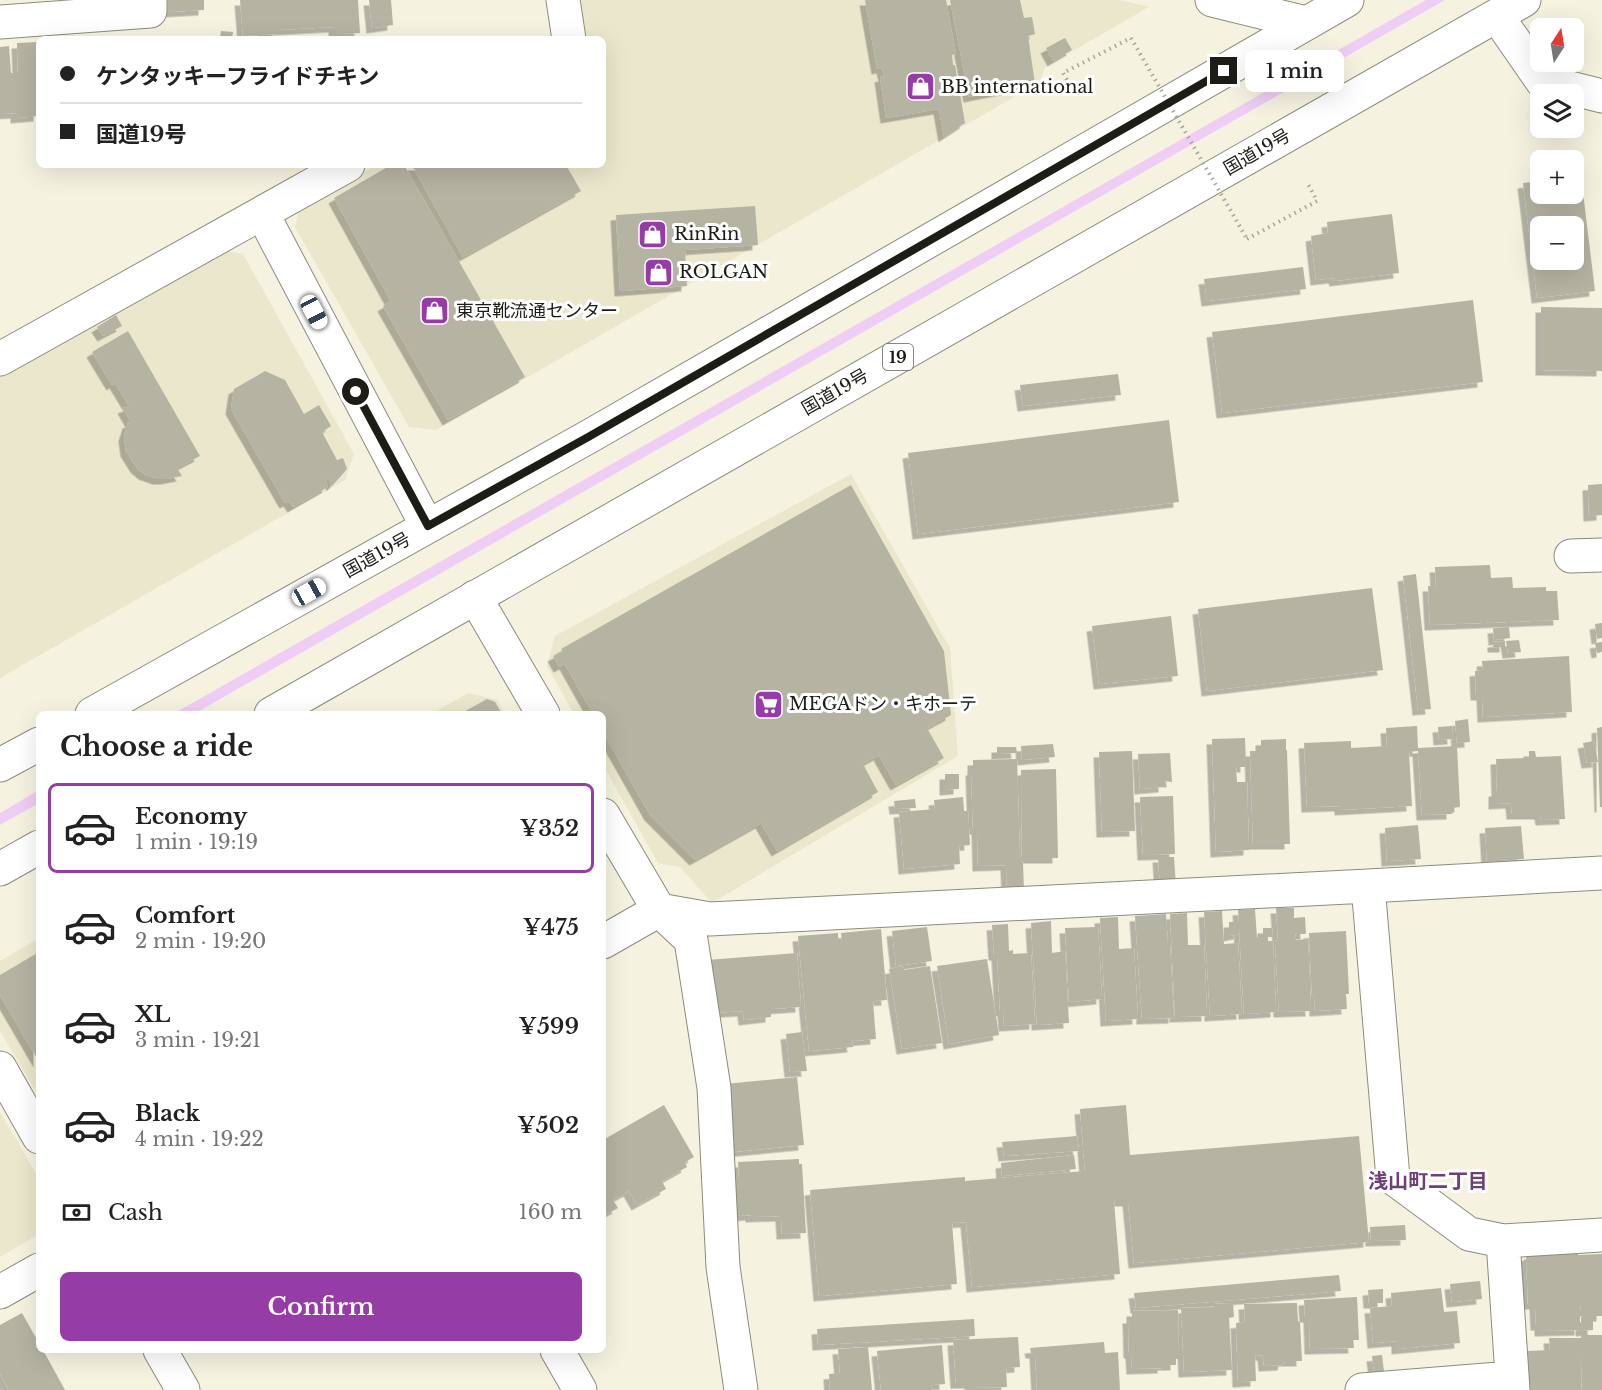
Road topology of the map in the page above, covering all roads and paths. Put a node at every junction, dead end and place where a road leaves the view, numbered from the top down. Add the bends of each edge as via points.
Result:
1 (150, 0) edge
2 (563, 0) edge
3 (1212, 0) edge
4 (1347, 0) edge
5 (1511, 8) edge
6 (0, 22) edge
7 (1306, 24) junction
8 (569, 36) edge
9 (1073, 90) dead end
10 (1602, 96) edge
11 (343, 168) edge
12 (1308, 184) dead end
13 (261, 213) junction
14 (0, 359) edge
15 (428, 526) junction
16 (475, 597) junction
17 (97, 711) edge
18 (276, 711) edge
19 (541, 711) edge
20 (36, 746) edge
21 (0, 765) edge
22 (606, 820) edge
23 (36, 849) edge
24 (0, 869) edge
25 (1602, 873) edge
26 (1368, 886) junction
27 (659, 910) junction
28 (606, 940) edge
29 (0, 1068) edge
30 (36, 1132) edge
31 (1602, 1235) edge
32 (1503, 1241) junction
33 (36, 1272) edge
34 (0, 1292) edge
35 (162, 1353) edge
36 (559, 1353) edge
37 (1512, 1384) edge
38 (183, 1390) edge
39 (580, 1390) edge
40 (741, 1390) edge
41 (1362, 1390) edge

1 - 6 main road via 150,10
2 - 8 main road
3 - 7 main road
4 - 7 main road, 国道19号
5 - 10 main road via 1542,81
5 - 16 main road, 国道19号 / 19
7 - 15 main road, 国道19号
9 - 12 path, bridge via 1063,73 1131,38 1247,239 1317,201
11 - 13 main road
13 - 14 main road
13 - 15 main road
15 - 17 main road, 国道19号
16 - 18 main road, 国道19号 / 19
16 - 19 main road
20 - 21 main road
22 - 27 main road
23 - 24 main road
25 - 26 main road
26 - 27 main road via 710,919
26 - 32 main road via 1394,1178 1469,1234
27 - 28 main road
27 - 40 main road via 691,940 714,1088 723,1267
29 - 30 main road
31 - 32 main road
32 - 37 main road
33 - 34 main road
35 - 38 main road
36 - 39 main road
37 - 41 main road

